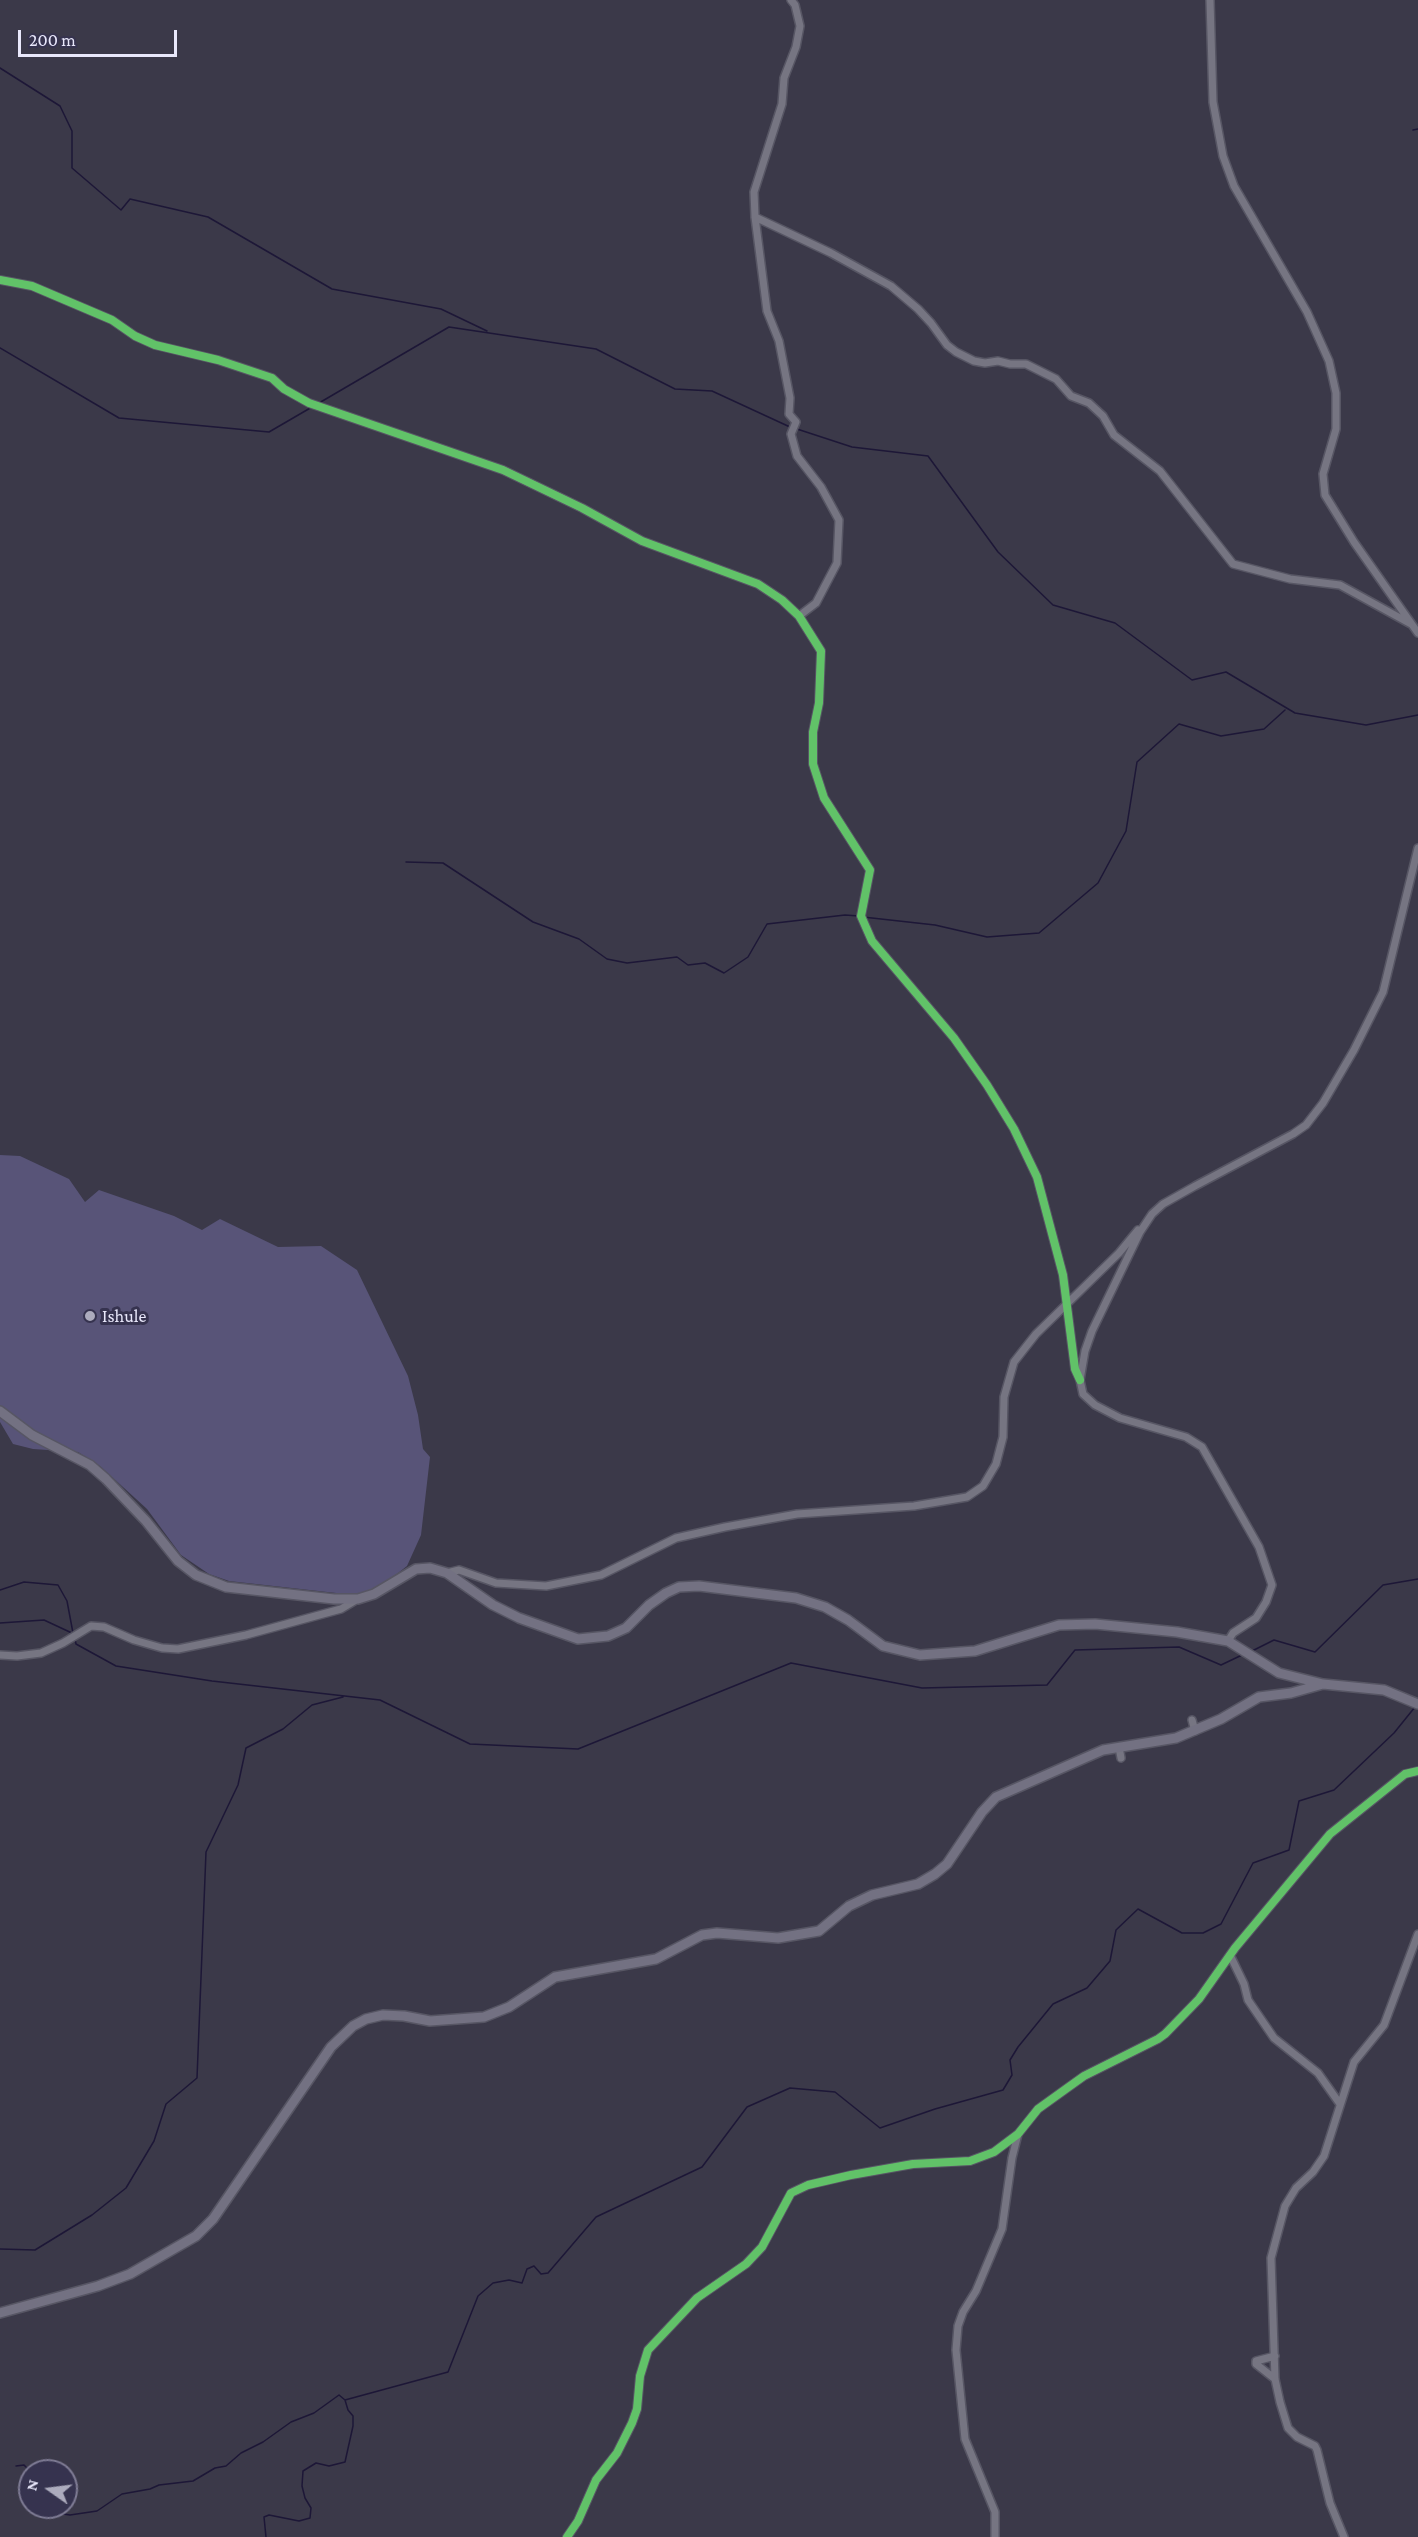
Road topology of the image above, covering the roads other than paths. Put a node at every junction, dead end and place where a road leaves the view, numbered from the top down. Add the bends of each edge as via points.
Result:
1 (791, 0) edge
2 (1210, 0) edge
3 (755, 217) junction
4 (0, 279) edge
5 (799, 615) junction
6 (1411, 624) junction
7 (1418, 633) edge
8 (1418, 848) edge
9 (1148, 1219) junction
10 (1066, 1306) junction
11 (1080, 1380) junction
12 (0, 1411) edge
13 (447, 1573) junction
14 (358, 1599) junction
15 (1228, 1641) junction
16 (0, 1655) edge
17 (1323, 1684) junction
18 (1417, 1703) edge
19 (1192, 1720) dead end
20 (1195, 1731) junction
21 (1119, 1747) junction
22 (1121, 1758) dead end
23 (1418, 1771) edge
24 (1418, 1934) edge
25 (1230, 1956) junction
26 (1340, 2104) junction
27 (1018, 2134) junction
28 (1005, 2201) junction
29 (996, 2202) dead end
30 (0, 2313) edge
31 (1275, 2356) junction
32 (1275, 2379) junction
33 (567, 2537) edge
34 (995, 2537) edge
35 (1344, 2537) edge

1 - 3 street via 800,26 784,78 782,104 754,192
2 - 6 street via 1213,102 1223,156 1234,186 1307,312 1329,361 1336,393 1336,429 1323,474 1325,495
3 - 5 street via 768,311 779,341 790,398 789,414 796,422 791,434 797,456 821,487 839,520 837,563 816,603
3 - 6 street via 891,285 956,352 985,363 1026,364 1056,379 1071,396 1089,403 1103,416 1114,435 1160,471 1233,564 1290,579 1340,585
4 - 5 street via 32,286 112,320 155,345 272,378 309,404 503,470 642,541 758,584
5 - 10 street via 821,651 813,764 824,798 870,870 861,916 872,940 954,1038 1014,1129 1037,1177 1063,1275
6 - 7 street
8 - 9 street via 1383,992 1323,1103 1306,1125 1293,1134 1179,1195
9 - 10 street
9 - 11 street via 1088,1340
10 - 11 street
10 - 13 street via 1014,1362 1004,1397 996,1464 983,1486 967,1497 914,1506 797,1514 725,1527 676,1538 601,1575 546,1586 496,1583 459,1570
11 - 15 street via 1081,1390 1095,1405 1120,1418 1186,1437 1202,1447 1211,1459 1259,1547 1272,1586 1256,1618
12 - 14 main road via 32,1435 98,1472 178,1561 196,1575 226,1587
13 - 14 main road via 416,1569
13 - 15 main road via 493,1605 578,1639 608,1636 626,1628 666,1593 679,1587 699,1587 796,1598 848,1620 884,1646 920,1655 975,1650 1074,1624 1177,1632
14 - 16 street via 331,1612 178,1649 162,1648 97,1626 41,1653
15 - 17 main road via 1279,1673
17 - 18 main road via 1384,1690
17 - 20 main road via 1259,1697
19 - 20 street
20 - 21 main road
21 - 22 street
21 - 30 main road via 1103,1750 996,1797 947,1864 935,1874 918,1884 872,1894 849,1906 819,1931 778,1938 702,1935 656,1959 555,1977 509,2007 484,2017 430,2021 383,2015 366,2019 331,2047 213,2219 196,2236 130,2274
23 - 25 street via 1404,1774 1330,1834
24 - 26 street via 1384,2025 1354,2062
25 - 26 street via 1248,2001 1274,2038 1318,2073
25 - 27 street via 1199,1999 1158,2039 1084,2076 1038,2109
26 - 31 street via 1324,2156 1291,2196 1277,2227 1271,2258
27 - 28 street
27 - 33 street via 978,2160 900,2166 808,2185 791,2193 762,2247 746,2264 697,2298 648,2350 632,2423 617,2453 596,2480
28 - 29 street
28 - 34 street via 1001,2233 958,2326 965,2439 995,2512
31 - 32 street
31 - 32 street via 1256,2364
32 - 35 street via 1288,2428 1317,2450 1330,2503

